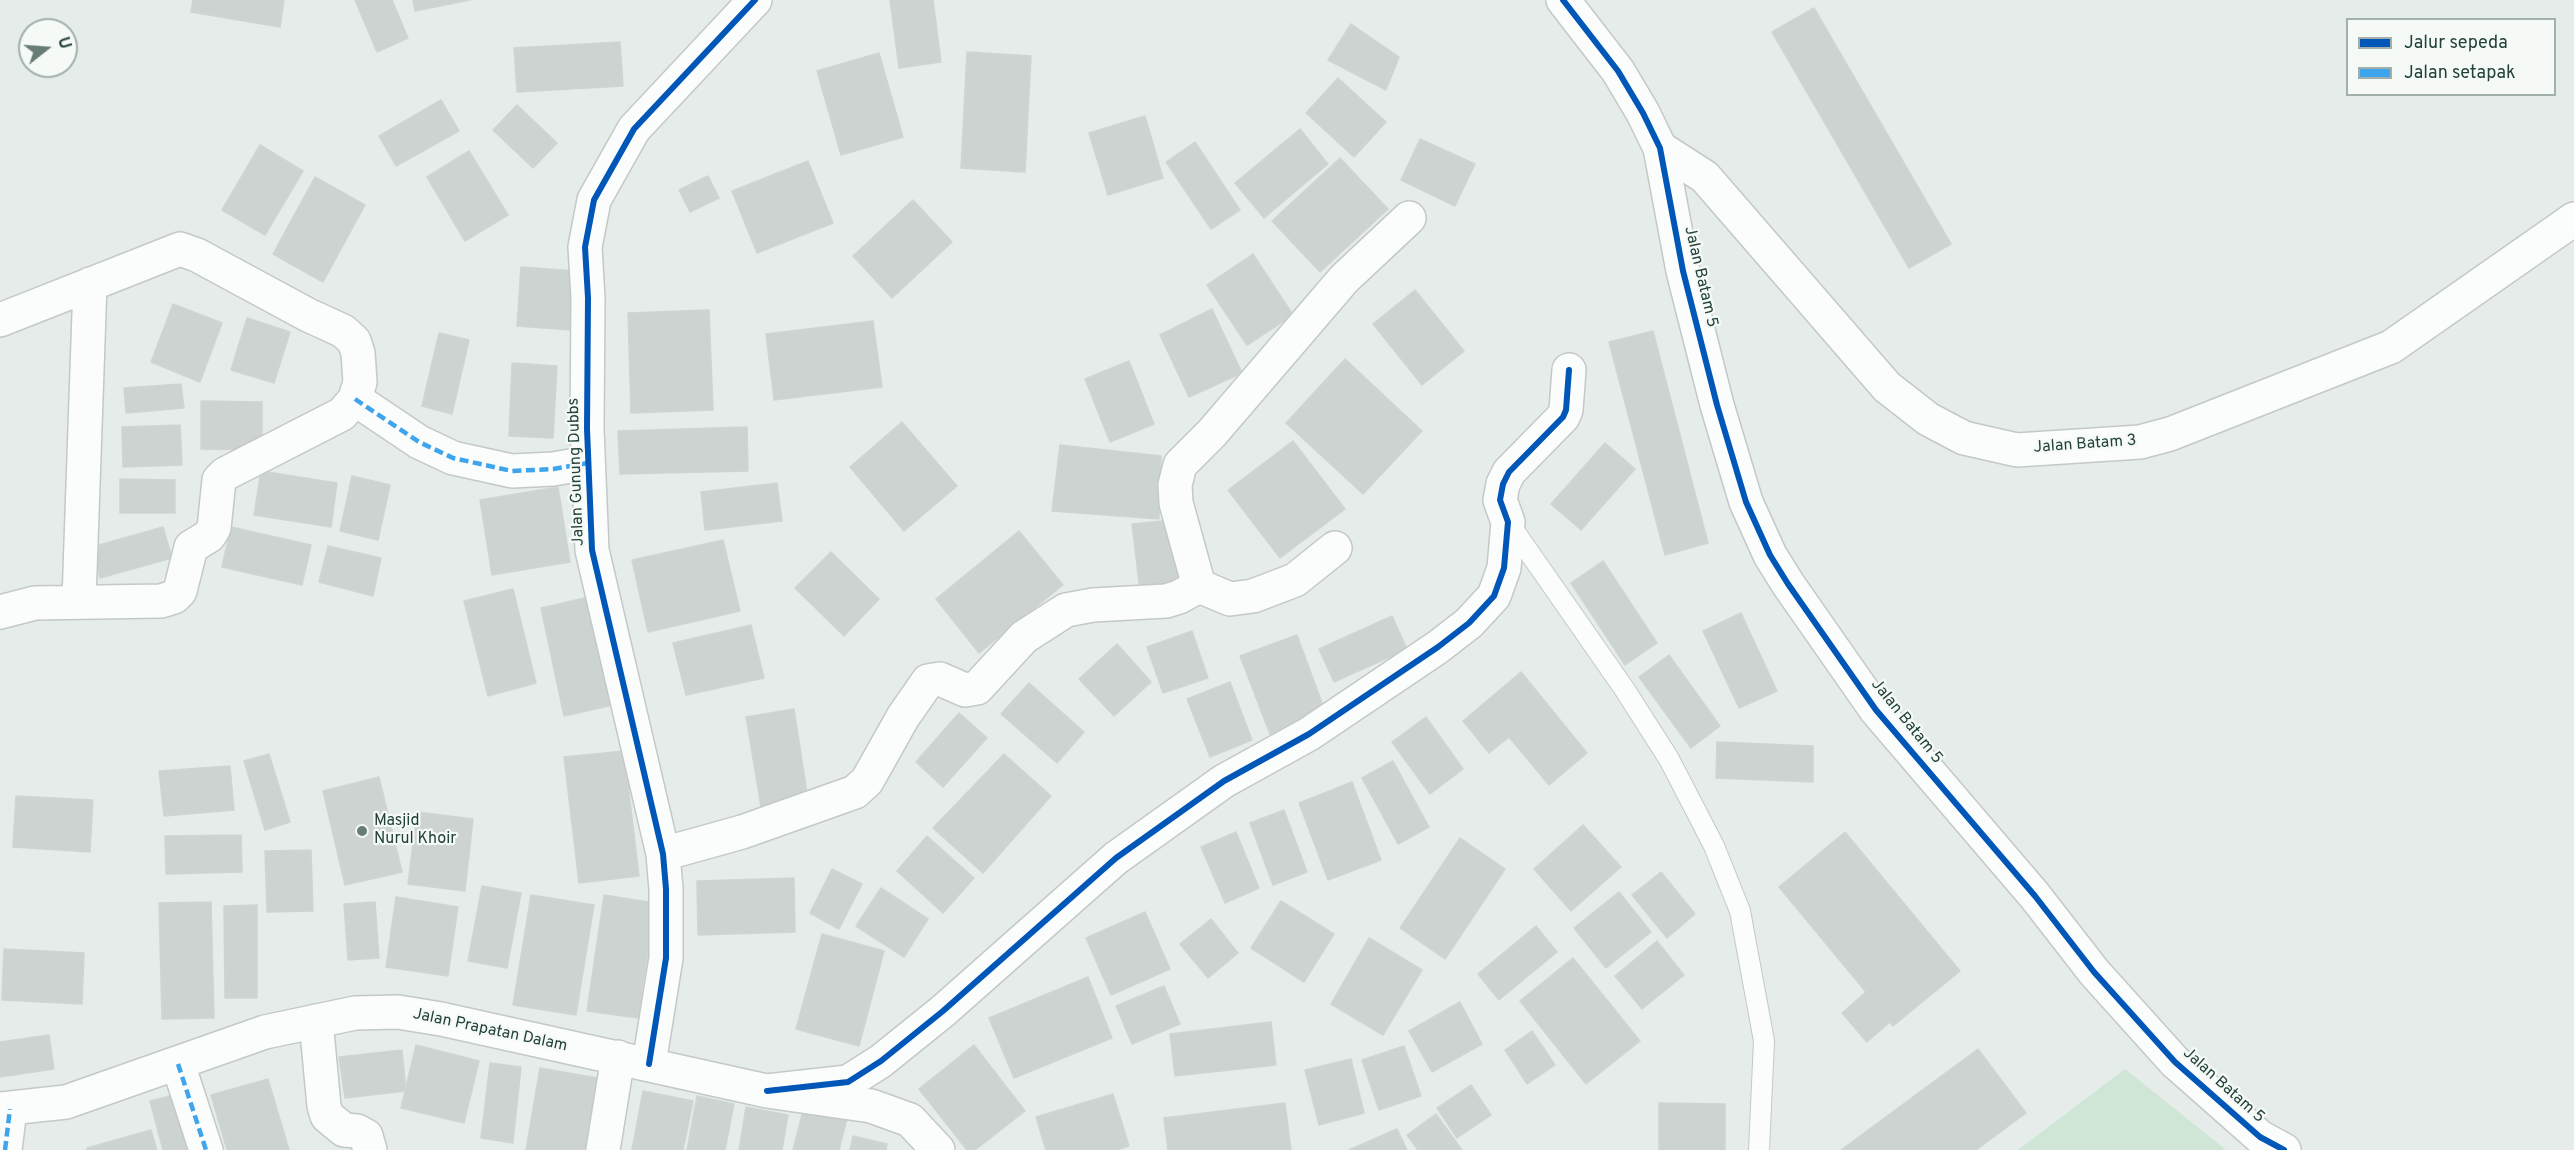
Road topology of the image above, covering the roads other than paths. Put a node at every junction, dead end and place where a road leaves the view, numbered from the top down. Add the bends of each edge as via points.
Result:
1 (755, 0) edge
2 (1563, 0) edge
3 (1660, 148) junction
4 (1409, 218) dead end
5 (2574, 219) edge
6 (90, 284) junction
7 (0, 320) edge
8 (1569, 370) dead end
9 (354, 399) junction
10 (588, 463) junction
11 (1508, 522) junction
12 (1335, 548) dead end
13 (1199, 586) junction
14 (79, 600) junction
15 (0, 612) edge
16 (663, 854) junction
17 (316, 1021) junction
18 (634, 1061) junction
19 (178, 1064) junction
20 (767, 1091) junction
21 (5, 1109) edge
22 (5, 1150) edge
23 (206, 1150) edge
24 (370, 1150) edge
25 (603, 1150) edge
26 (938, 1150) edge
27 (1759, 1150) edge
28 (2284, 1150) edge

1 - 10 street, Jalan Gunung Dubbs via 634,129 594,200 585,247
2 - 3 street, Jalan Batam 5 via 1618,71
3 - 5 street, Jalan Batam 3 via 1705,177 1887,387 1928,419 1964,438 2017,450 2140,442 2170,434 2391,347
3 - 28 street, Jalan Batam 5 via 1683,271 1717,405 1746,502 1788,584 1876,710 2035,896 2094,972 2175,1062 2260,1137
4 - 13 street via 1344,279 1180,465 1176,503
6 - 7 street
6 - 9 street via 170,251 180,249 197,255 344,331 354,341 358,353 360,382
6 - 14 street
8 - 11 street via 1563,417 1509,472 1503,484 1500,500
9 - 10 street via 419,442 453,458 512,471
9 - 14 street via 342,414 219,480 214,528 191,547 180,591 174,597 161,601
10 - 16 street, Jalan Gunung Dubbs via 592,550
11 - 20 street via 1504,568 1494,596 1438,647 1309,734 1224,781 1116,858 882,1061 848,1082
11 - 27 lane via 1669,759 1714,846 1740,911 1764,1041
12 - 13 street via 1294,580 1253,596 1230,599
13 - 16 street via 1166,601 1066,610 1024,637 977,688 965,690 940,679 928,681 867,781 855,792 742,832
14 - 15 street via 36,603
16 - 18 street, Jalan Gunung Dubbs via 666,958
17 - 18 street, Jalan Prapatan Dalam via 355,1013 398,1012
17 - 19 street, Jalan Prapatan Dalam via 265,1032
17 - 24 street via 327,1116 344,1130 366,1136
18 - 20 street, Jalan Prapatan Dalam
18 - 25 street, Jalan Gunung Dubbs
19 - 21 street, Jalan Prapatan Dalam via 66,1102
19 - 23 street
20 - 26 street, Jalan Prapatan Dalam via 871,1106 910,1120
21 - 22 street

